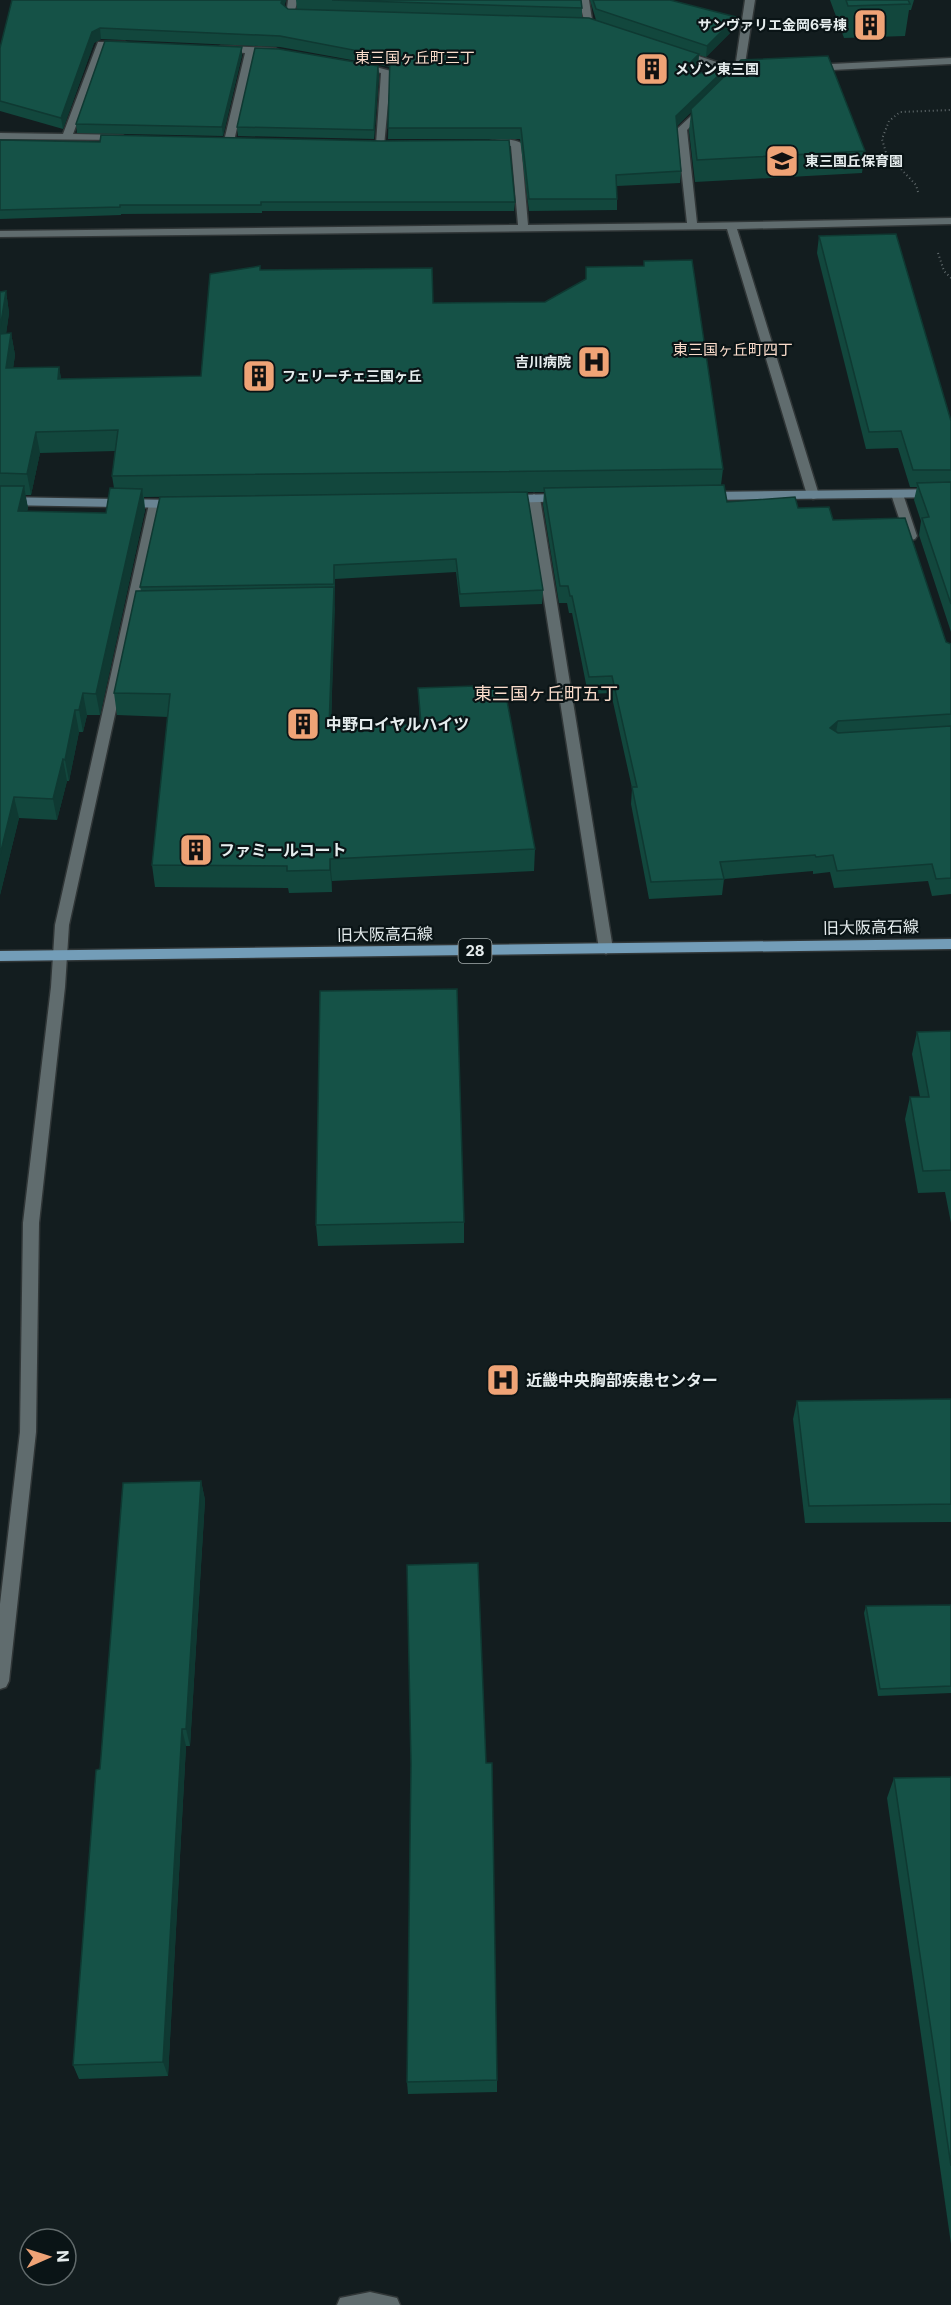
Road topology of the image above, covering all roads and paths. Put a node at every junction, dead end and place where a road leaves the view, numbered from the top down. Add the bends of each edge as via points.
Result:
1 (293, 0) edge
2 (584, 0) edge
3 (750, 0) edge
4 (313, 16) edge
5 (579, 24) edge
6 (590, 24) junction
7 (601, 28) edge
8 (135, 46) edge
9 (665, 48) edge
10 (216, 49) edge
11 (250, 51) junction
12 (291, 54) edge
13 (951, 61) edge
14 (350, 64) edge
15 (798, 69) edge
16 (762, 71) edge
17 (739, 73) junction
18 (723, 89) edge
19 (715, 97) edge
20 (951, 110) edge
21 (0, 136) edge
22 (67, 137) junction
23 (137, 139) edge
24 (218, 141) edge
25 (229, 141) junction
26 (241, 141) edge
27 (482, 143) edge
28 (369, 144) edge
29 (381, 144) junction
30 (392, 144) edge
31 (951, 221) edge
32 (928, 222) junction
33 (692, 226) junction
34 (731, 226) junction
35 (523, 228) junction
36 (0, 234) edge
37 (951, 493) edge
38 (897, 494) junction
39 (813, 495) junction
40 (697, 496) edge
41 (534, 498) junction
42 (581, 498) edge
43 (499, 499) edge
44 (0, 501) edge
45 (155, 504) junction
46 (190, 504) edge
47 (915, 548) edge
48 (951, 944) edge
49 (606, 949) junction
50 (0, 956) edge
51 (60, 957) junction
52 (0, 1681) edge
53 (347, 2305) edge
54 (390, 2305) edge

1 - 4 street via 289,15
2 - 6 street
3 - 17 street
5 - 6 street
6 - 7 street
8 - 22 street via 101,44
9 - 17 street
10 - 11 street
11 - 12 street
11 - 25 street
13 - 15 street
14 - 29 street via 386,71
16 - 17 street
17 - 18 street
19 - 33 street via 682,129
20 - 32 path via 900,112 890,120 882,139 886,153 915,185
21 - 22 street
22 - 23 street
24 - 25 street
25 - 26 street
27 - 35 street via 516,143
28 - 29 street
29 - 30 street
31 - 32 street
32 - 34 street
33 - 34 street
33 - 35 street
34 - 39 street
35 - 36 street
37 - 38 street
38 - 39 street
38 - 47 street
39 - 40 street
41 - 42 street
41 - 43 street
41 - 49 street
44 - 45 street
45 - 46 street
45 - 51 street via 138,607 62,925
48 - 49 main road, 旧大阪高石線 / 28
49 - 51 main road, 旧大阪高石線 / 28
50 - 51 main road, 旧大阪高石線 / 28
51 - 52 street via 31,1223 28,1432
53 - 54 street

